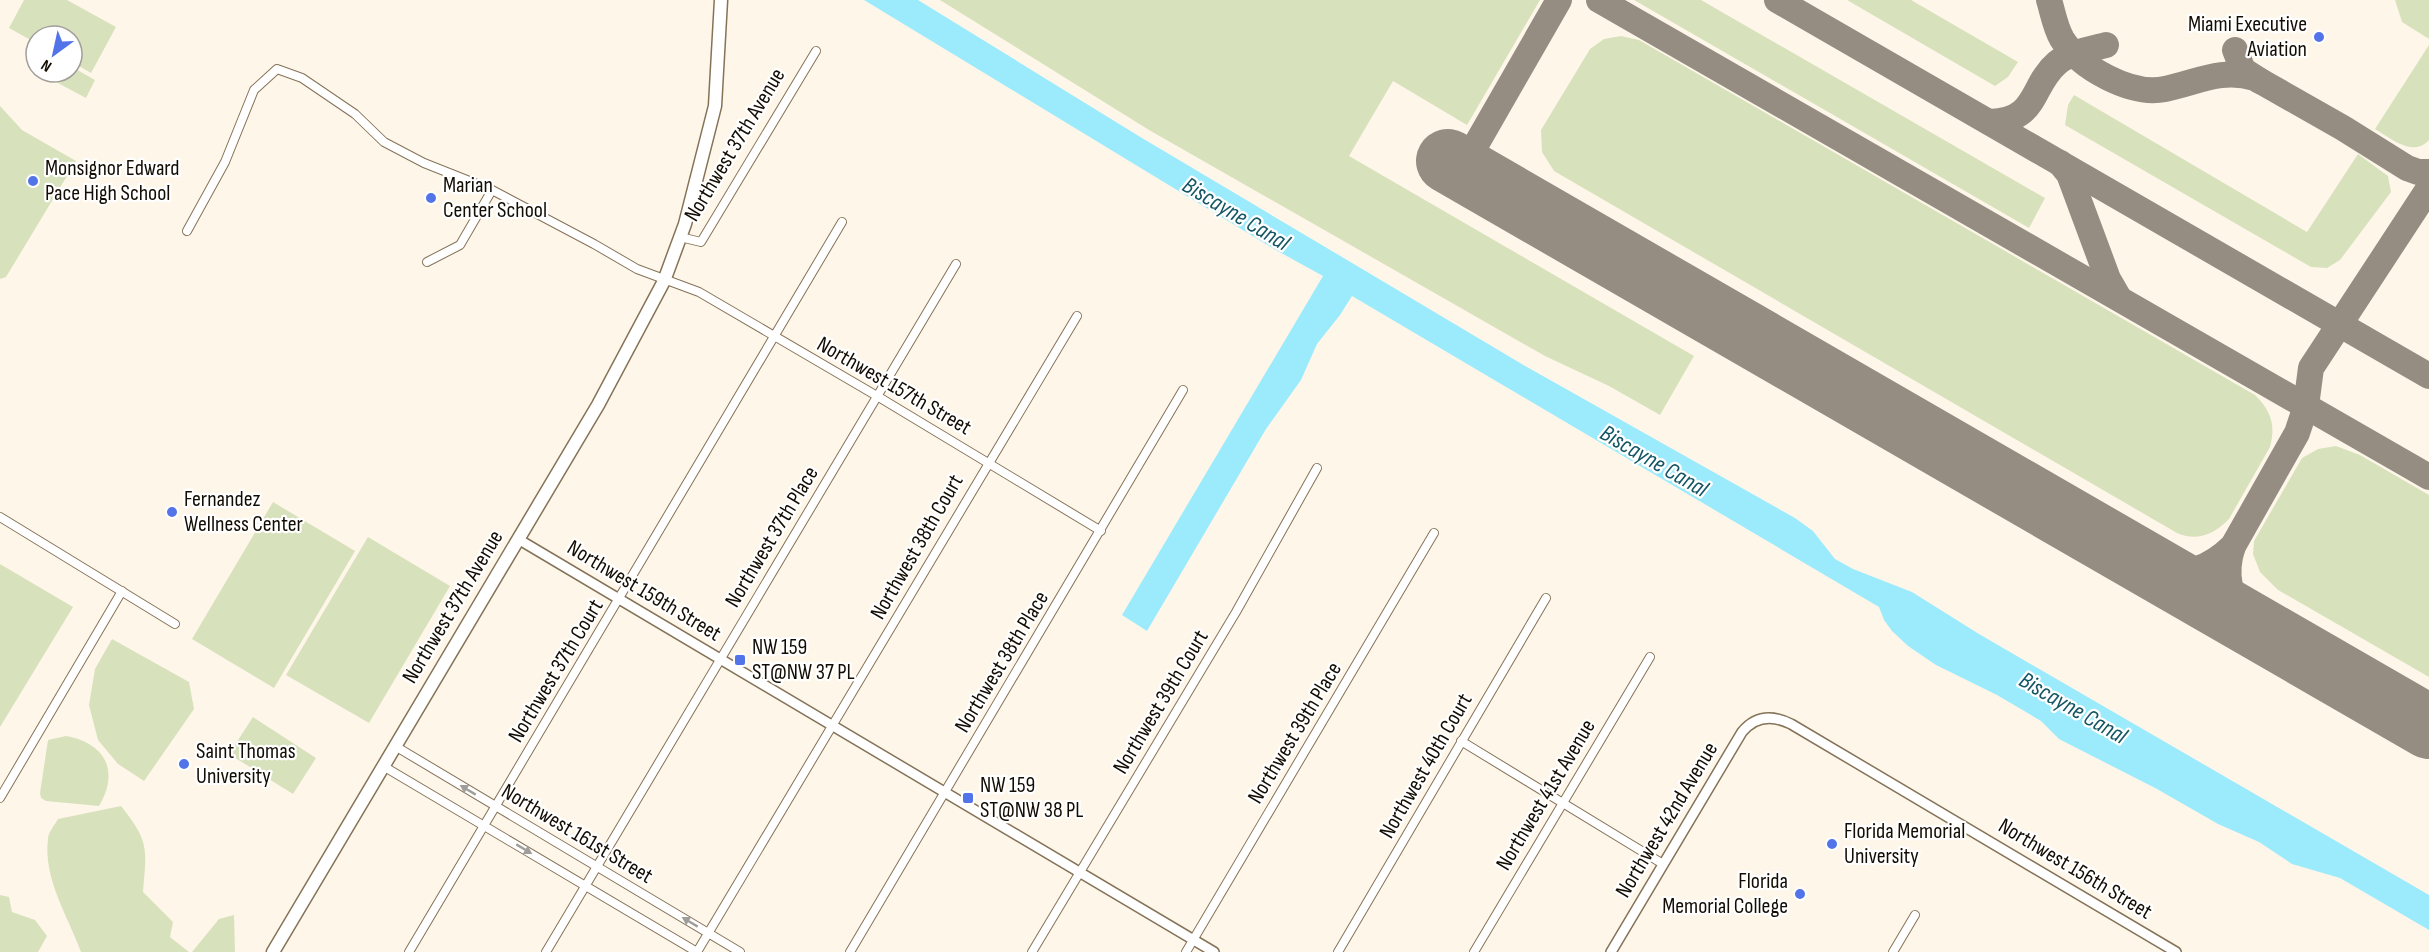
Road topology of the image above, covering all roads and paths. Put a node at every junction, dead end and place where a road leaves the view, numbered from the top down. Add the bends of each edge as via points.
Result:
1 (722, 0) edge
2 (816, 51) dead end
3 (492, 190) junction
4 (842, 222) dead end
5 (187, 231) dead end
6 (680, 237) junction
7 (427, 262) dead end
8 (956, 264) dead end
9 (664, 281) junction
10 (1077, 316) dead end
11 (774, 337) junction
12 (1183, 390) dead end
13 (877, 396) junction
14 (988, 462) junction
15 (1317, 468) dead end
16 (0, 518) edge
17 (1101, 531) junction
18 (1434, 533) dead end
19 (518, 539) junction
20 (122, 591) junction
21 (1546, 598) dead end
22 (619, 599) junction
23 (175, 624) dead end
24 (1650, 657) dead end
25 (721, 659) junction
26 (1765, 717) joint
27 (833, 726) junction
28 (1461, 741) junction
29 (395, 746) junction
30 (383, 766) junction
31 (946, 792) junction
32 (0, 798) edge
33 (1561, 803) junction
34 (496, 807) junction
35 (485, 826) junction
36 (1663, 864) junction
37 (597, 867) junction
38 (1079, 872) junction
39 (585, 886) junction
40 (1915, 915) dead end
41 (709, 933) junction
42 (1193, 940) junction
43 (273, 952) edge
44 (409, 952) edge
45 (546, 952) edge
46 (697, 952) edge
47 (740, 952) edge
48 (850, 952) edge
49 (1032, 952) edge
50 (1186, 952) edge
51 (1214, 952) edge
52 (1338, 952) edge
53 (1474, 952) edge
54 (1611, 952) edge
55 (1893, 952) edge
56 (2176, 952) edge

1 - 6 main road, Northwest 37th Avenue via 715,106
2 - 6 street, Northwest 37th Avenue via 702,242
3 - 5 street, Northwest 157th Street via 424,164 384,142 338,102 302,78 277,69 254,90 225,162
3 - 7 street via 460,245
3 - 9 street, Northwest 157th Street
4 - 11 street, Northwest 37th Court
6 - 9 main road, Northwest 37th Avenue
8 - 13 street, Northwest 37th Place
9 - 11 street, Northwest 157th Street via 699,292
9 - 19 main road, Northwest 37th Avenue via 615,375
10 - 14 street, Northwest 38th Court
11 - 13 street, Northwest 157th Street
11 - 22 street, Northwest 37th Court
12 - 17 street, Northwest 38th Place
13 - 14 street, Northwest 157th Street
13 - 25 street, Northwest 37th Place
14 - 17 street, Northwest 157th Street
14 - 27 street, Northwest 38th Court
15 - 38 street, Northwest 39th Court via 1236,612
16 - 20 street
17 - 31 street, Northwest 38th Place
18 - 42 street, Northwest 39th Place
19 - 22 street, Northwest 159th Street
19 - 29 main road, Northwest 37th Avenue
20 - 23 street
20 - 32 street
21 - 28 street, Northwest 40th Court
22 - 25 street, Northwest 159th Street
22 - 34 street, Northwest 37th Court
24 - 33 street, Northwest 41st Avenue
25 - 27 street, Northwest 159th Street
25 - 37 street, Northwest 37th Place
26 - 36 street, Northwest 42nd Avenue via 1742,732
26 - 56 street, Northwest 156th Street via 1791,724
27 - 31 street, Northwest 159th Street
27 - 41 street, Northwest 38th Court
28 - 33 street
28 - 52 street, Northwest 40th Court
29 - 30 main road, Northwest 37th Avenue
34 -> 29 street, Northwest 161st Street
30 - 35 street, Northwest 161st Street
30 - 43 main road, Northwest 37th Avenue
31 - 38 street, Northwest 159th Street
31 - 48 street, Northwest 38th Place
33 - 36 street
33 - 53 street, Northwest 41st Avenue
34 - 35 street, Northwest 37th Court
34 - 37 street, Northwest 161st Street
35 -> 39 street, Northwest 161st Street
35 - 44 street, Northwest 37th Court
36 - 54 street, Northwest 42nd Avenue
37 - 39 street, Northwest 37th Place
41 -> 37 street, Northwest 161st Street
38 - 42 street, Northwest 159th Street
38 - 49 street, Northwest 39th Court
39 - 45 street, Northwest 37th Place
39 - 46 street, Northwest 161st Street
40 - 55 street
41 - 46 street, Northwest 38th Court
41 - 47 street, Northwest 161st Street
42 - 50 street, Northwest 39th Place
42 - 51 street, Northwest 159th Street

